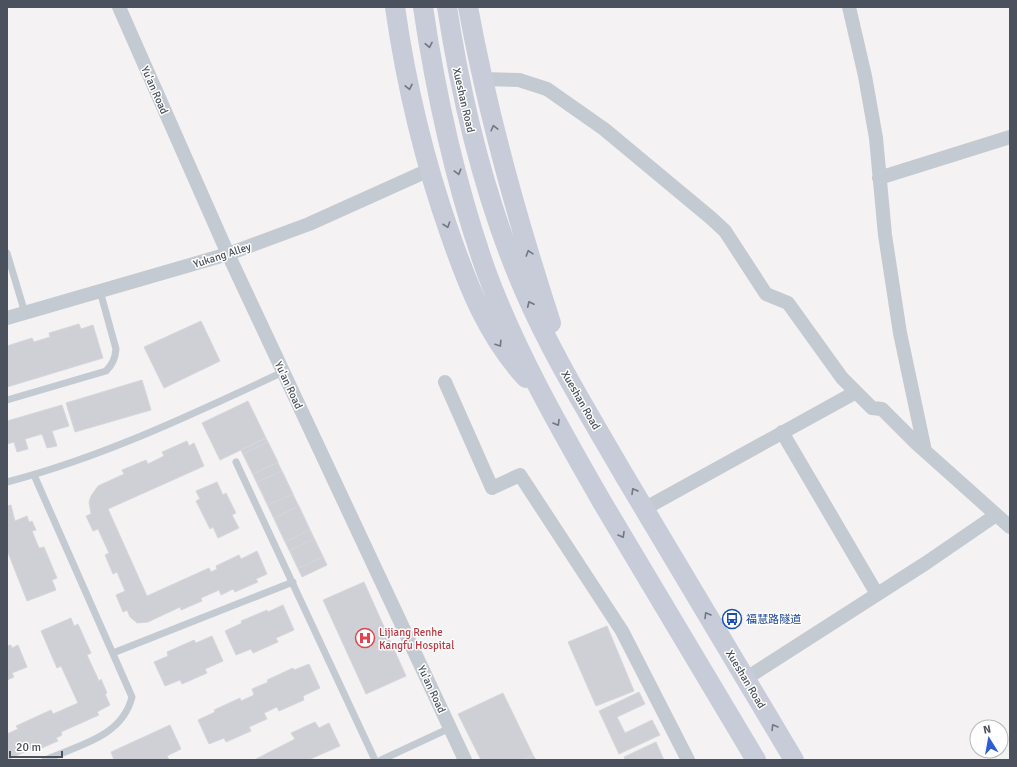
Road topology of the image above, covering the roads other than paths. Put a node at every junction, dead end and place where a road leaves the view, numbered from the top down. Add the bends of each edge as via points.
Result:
1 (119, 7) edge
2 (395, 7) edge
3 (423, 7) edge
4 (447, 7) edge
5 (468, 7) edge
6 (849, 7) edge
7 (483, 79) junction
8 (1010, 137) edge
9 (430, 170) junction
10 (879, 178) junction
11 (7, 253) edge
12 (228, 254) junction
13 (100, 291) junction
14 (25, 313) junction
15 (7, 318) edge
16 (283, 372) junction
17 (445, 382) dead end
18 (571, 384) junction
19 (856, 392) junction
20 (542, 394) junction
21 (7, 400) edge
22 (782, 432) junction
23 (925, 451) junction
24 (236, 462) dead end
25 (34, 475) junction
26 (7, 482) edge
27 (644, 509) junction
28 (1006, 522) edge
29 (293, 582) junction
30 (877, 594) junction
31 (112, 653) junction
32 (745, 679) junction
33 (450, 728) junction
34 (45, 760) edge
35 (375, 760) edge
36 (381, 760) edge
37 (465, 760) edge
38 (688, 760) edge
39 (756, 760) edge
40 (794, 760) edge

1 - 12 street, Yu'an Road
2 -> 9 main road via 409,90
3 -> 20 main road, Xueshan Road via 445,121 486,270
18 -> 4 main road, Xueshan Road via 527,296 499,226 466,110
5 - 7 main road
6 - 10 street via 867,83 876,138
18 -> 7 main road via 519,222
7 - 19 street via 519,80 547,89 604,129 711,218 725,231 766,294 788,303 842,378
8 - 10 street
9 - 12 street, Yukang Alley via 309,224
9 -> 20 main road via 456,250 484,319 510,361
10 - 23 street via 900,333
11 - 14 lane
12 - 13 street, Yukang Alley
12 - 16 street, Yu'an Road
13 - 14 street, Yukang Alley
13 - 21 lane via 116,349 110,367 106,371
14 - 15 street, Yukang Alley
16 - 25 lane via 144,435
16 - 33 street, Yu'an Road
17 - 38 street via 492,488 520,475 622,631
27 -> 18 main road, Xueshan Road
19 - 22 street
19 - 23 street via 872,408 882,409
20 -> 39 main road, Xueshan Road via 652,587
22 - 27 street
22 - 30 street
23 - 28 street
24 - 29 lane
25 - 26 lane
25 - 31 lane
32 -> 27 main road, Xueshan Road
28 - 30 street
29 - 31 lane
29 - 35 lane
30 - 32 street
31 - 34 lane via 132,697 125,714 111,730
40 -> 32 main road, Xueshan Road
33 - 36 lane
33 - 37 street, Yu'an Road

